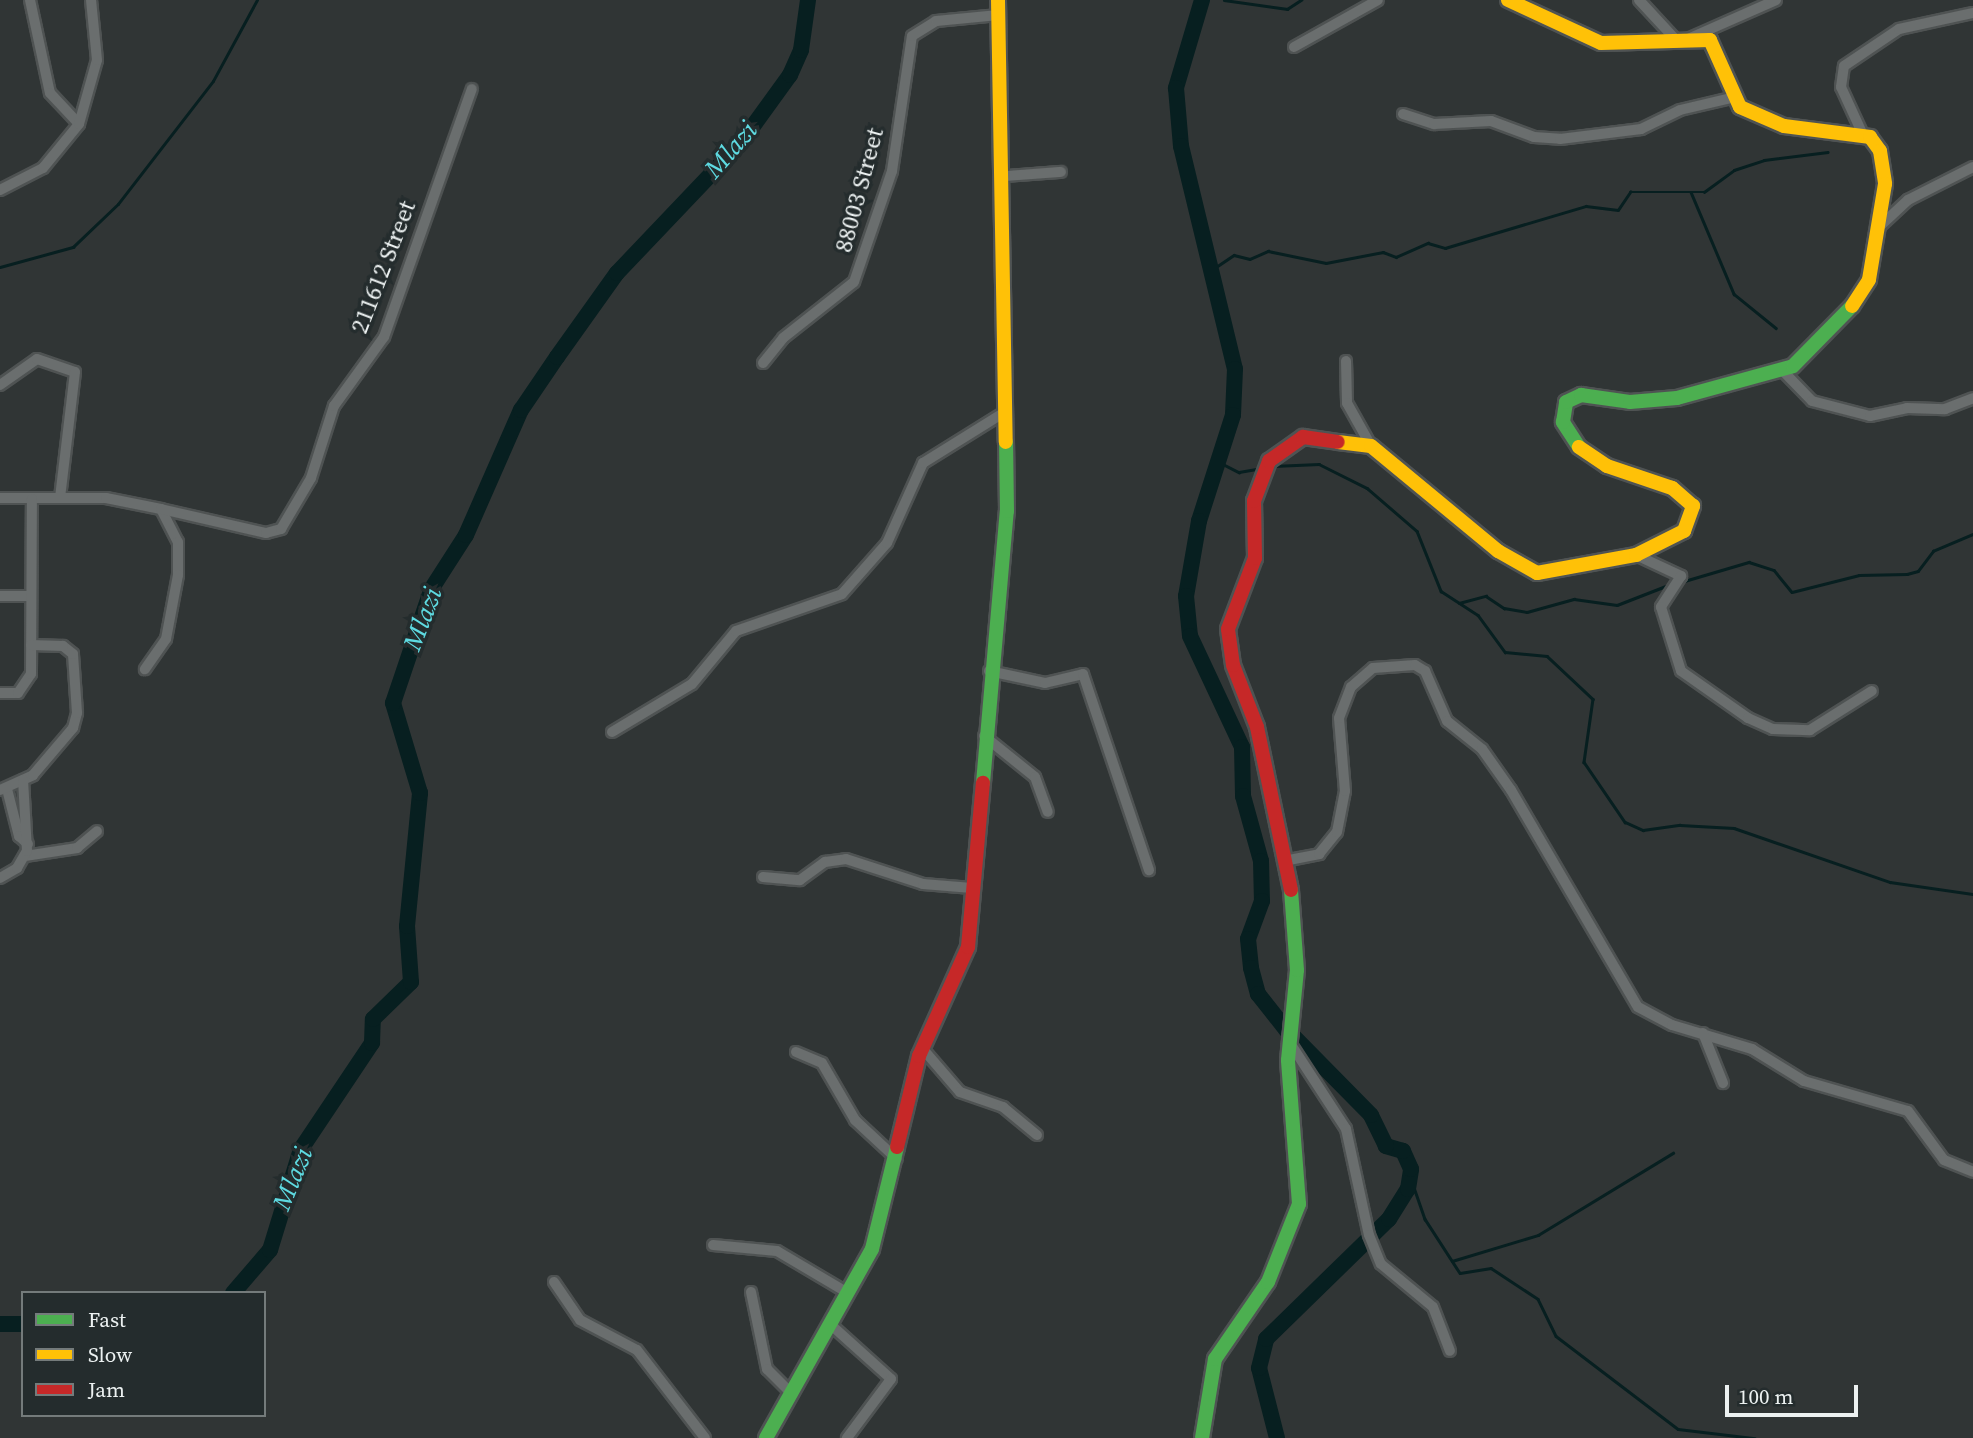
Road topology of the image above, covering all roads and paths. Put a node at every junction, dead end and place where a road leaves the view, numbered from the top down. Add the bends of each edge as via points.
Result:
1 (30, 0) edge
2 (91, 0) edge
3 (998, 0) edge
4 (1378, 0) edge
5 (1508, 0) edge
6 (1639, 0) edge
7 (1776, 0) edge
8 (1973, 13) edge
9 (999, 15) junction
10 (1683, 39) junction
11 (1294, 47) dead end
12 (472, 89) dead end
13 (1731, 98) junction
14 (1403, 114) dead end
15 (79, 124) junction
16 (1864, 137) junction
17 (1973, 167) edge
18 (1061, 172) dead end
19 (1006, 176) junction
20 (0, 190) edge
21 (1876, 230) junction
22 (1346, 361) dead end
23 (763, 363) dead end
24 (1782, 370) junction
25 (0, 385) edge
26 (1973, 398) edge
27 (1005, 412) junction
28 (1371, 446) junction
29 (0, 498) edge
30 (60, 498) junction
31 (32, 499) junction
32 (161, 509) junction
33 (1636, 555) junction
34 (0, 596) edge
35 (31, 596) junction
36 (31, 645) junction
37 (145, 670) dead end
38 (989, 671) junction
39 (1872, 691) dead end
40 (0, 693) edge
41 (612, 732) dead end
42 (983, 736) junction
43 (23, 780) junction
44 (4, 789) edge
45 (1048, 812) dead end
46 (97, 831) dead end
47 (28, 844) junction
48 (25, 856) junction
49 (1289, 860) junction
50 (1149, 870) dead end
51 (763, 877) dead end
52 (0, 878) edge
53 (972, 888) junction
54 (1703, 1033) junction
55 (1288, 1040) junction
56 (922, 1048) junction
57 (796, 1052) dead end
58 (1723, 1083) dead end
59 (1037, 1135) dead end
60 (897, 1160) junction
61 (1973, 1172) edge
62 (713, 1245) dead end
63 (554, 1282) dead end
64 (751, 1292) dead end
65 (848, 1293) junction
66 (830, 1324) junction
67 (1450, 1351) dead end
68 (791, 1393) junction
69 (705, 1438) edge
70 (766, 1438) edge
71 (848, 1438) edge
72 (1202, 1438) edge

1 - 15 street via 50,93
2 - 15 street via 97,60
3 - 9 street
4 - 11 street
5 - 10 street via 1592,41
6 - 10 street
7 - 10 street
8 - 16 street via 1899,29 1844,66 1841,87
9 - 19 street
9 - 23 street, 88003 Street via 936,21 912,36 892,171 854,282 783,338
10 - 13 street via 1717,45
12 - 32 street, 211612 Street via 383,337 334,406 311,478 281,530 266,533
13 - 14 street via 1679,110 1641,129 1560,139 1534,137 1491,121 1434,124
13 - 16 street via 1784,126
15 - 20 street via 43,168
16 - 21 street via 1878,146 1885,176
17 - 21 street via 1908,200
18 - 19 street
19 - 27 street
21 - 24 street via 1861,298 1841,323
22 - 28 street via 1349,410
24 - 26 street via 1812,401 1870,416 1907,408 1945,410
24 - 33 street via 1661,401 1581,395 1566,402 1563,422 1580,448 1607,466 1672,488 1693,506 1684,531
25 - 30 street via 37,359 75,372
27 - 38 street via 1007,511
27 - 41 street via 923,463 887,543 842,594 736,631 692,684
28 - 33 street via 1527,570 1558,574
28 - 49 street via 1303,438 1274,454 1255,495 1255,558 1230,616 1233,665 1254,716 1267,797
29 - 31 street, 211612 Street
30 - 31 street, 211612 Street
30 - 32 street, 211612 Street via 106,498
31 - 35 street
32 - 37 street via 178,542 178,575 166,639
33 - 39 street via 1681,576 1661,607 1681,671 1748,718 1773,729 1810,730
34 - 35 street
35 - 36 street
36 - 40 street via 24,689
36 - 43 street via 62,646 73,654 77,713 61,744
38 - 42 street
38 - 50 street via 1038,682 1083,674
42 - 45 street via 1035,777
42 - 53 street
43 - 44 street
43 - 47 street
44 - 47 street via 19,836
46 - 48 street via 69,850
47 - 48 street
48 - 52 street
49 - 54 street via 1319,854 1338,832 1345,791 1339,718 1351,687 1373,668 1415,665 1424,671 1447,721 1487,755 1511,790 1638,1007
49 - 55 street via 1297,970
51 - 53 street via 800,880 825,862 846,859 923,884
53 - 56 street via 961,970
54 - 58 street
54 - 61 street via 1762,1053 1804,1081 1908,1111 1944,1160
55 - 67 street via 1346,1129 1370,1237 1381,1264 1433,1307
55 - 72 street via 1299,1204 1268,1282 1215,1359
56 - 59 street via 960,1092 1003,1107
56 - 60 street
57 - 60 street via 822,1063 855,1120
60 - 65 street via 877,1237
62 - 65 street via 777,1251
63 - 69 street via 580,1320 638,1350
64 - 68 street via 767,1369
65 - 66 street
66 - 68 street
66 - 71 street via 891,1379
68 - 70 street

